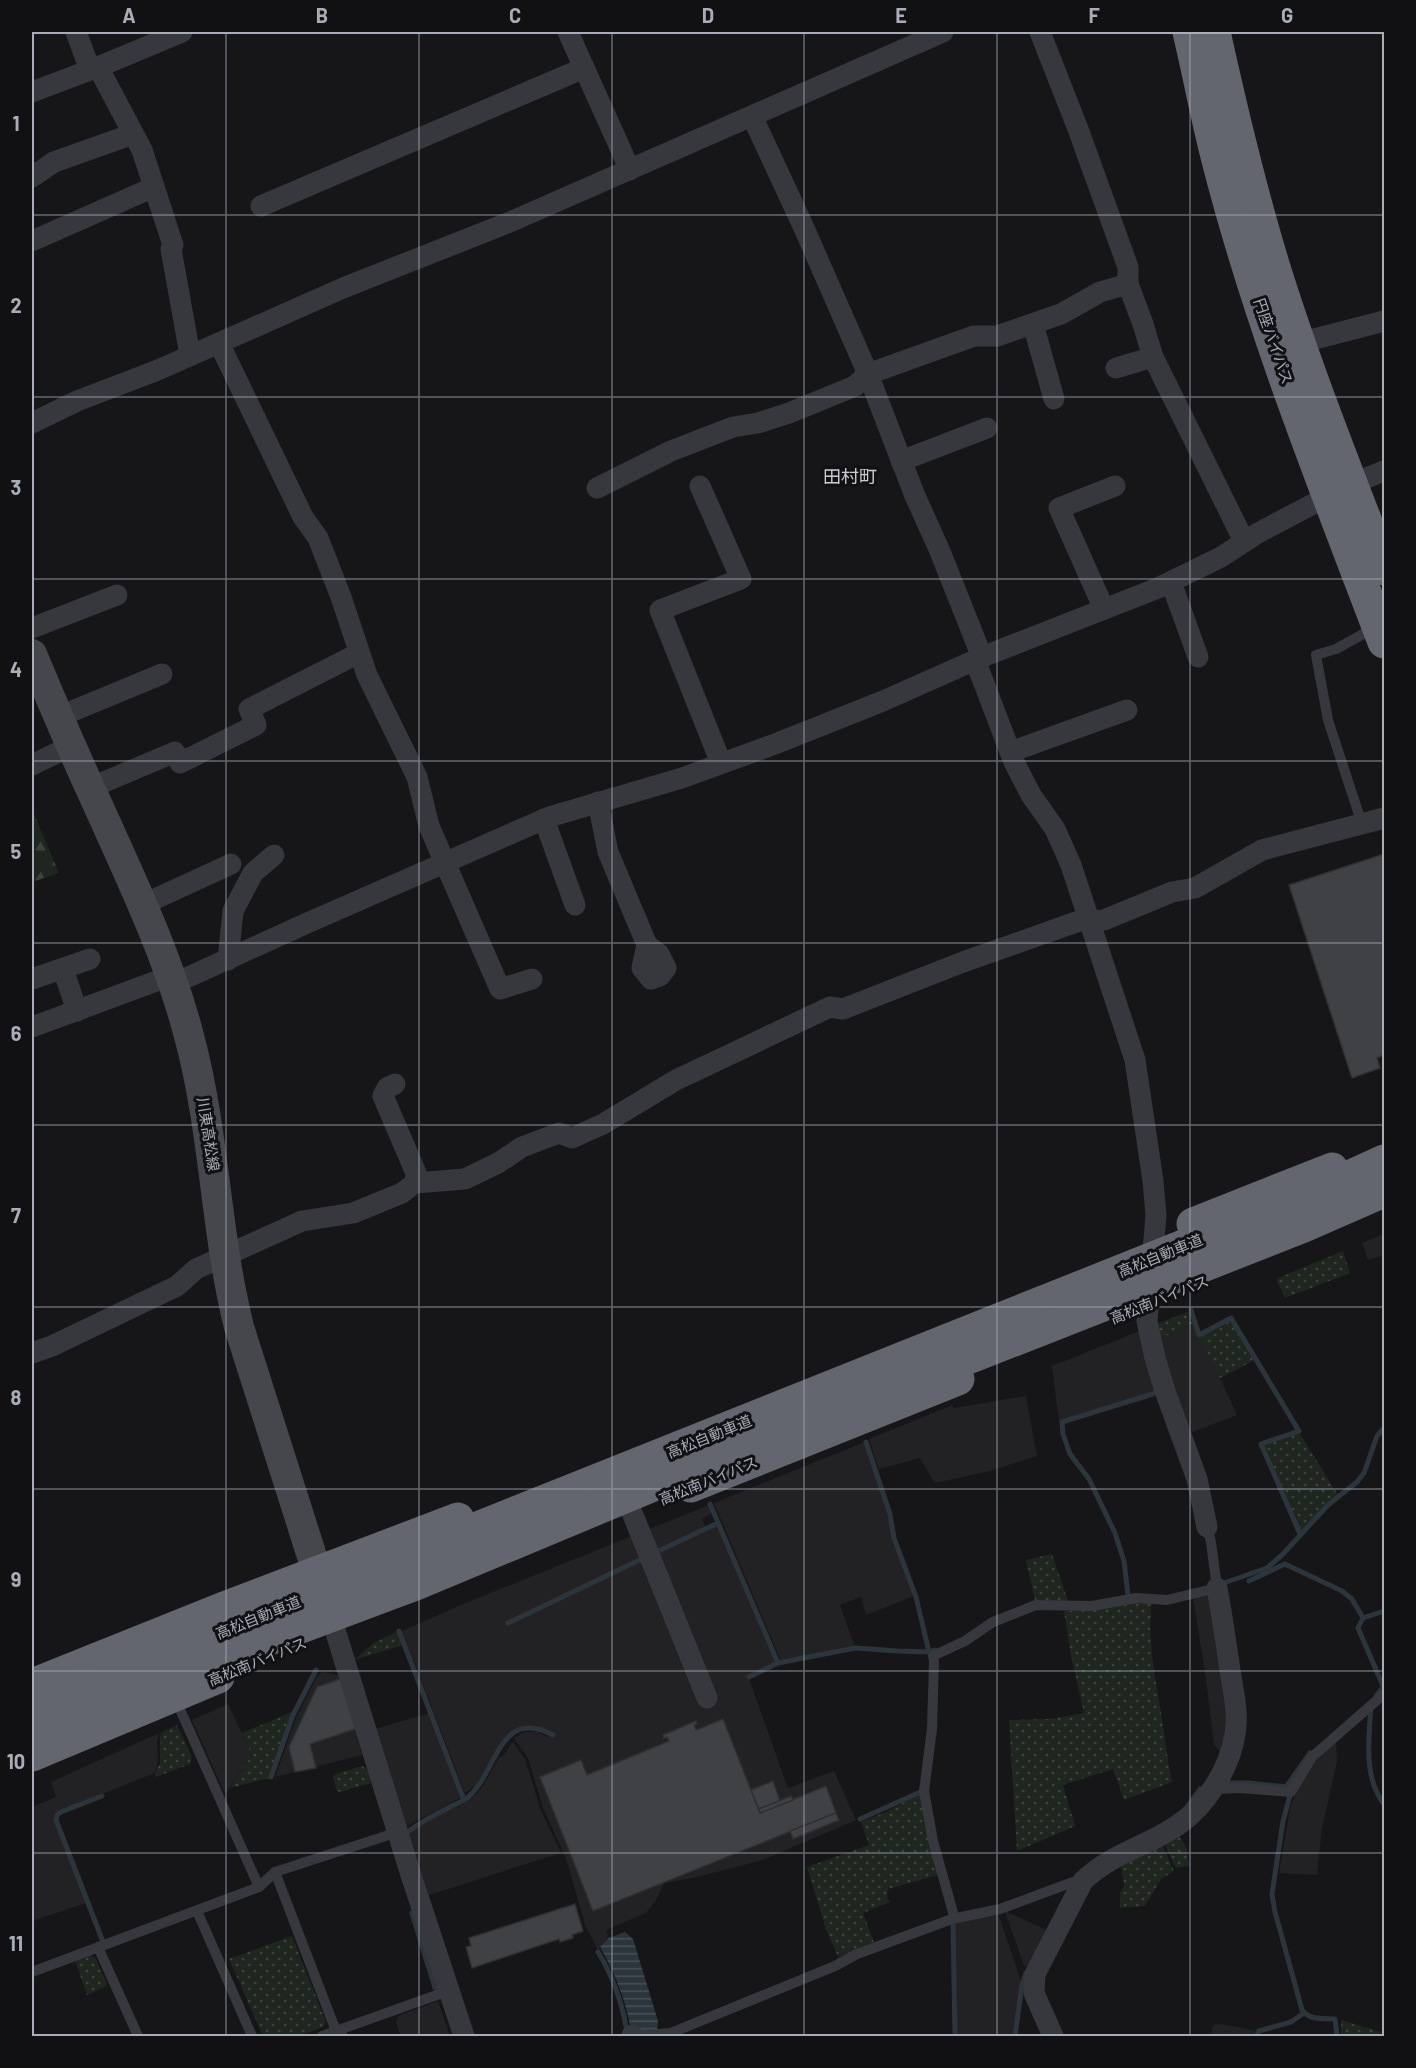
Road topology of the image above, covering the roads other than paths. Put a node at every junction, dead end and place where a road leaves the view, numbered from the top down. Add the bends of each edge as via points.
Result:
1 (76, 32) edge
2 (182, 32) edge
3 (568, 32) edge
4 (943, 32) edge
5 (1040, 32) edge
6 (1189, 32) edge
7 (1214, 32) edge
8 (94, 68) junction
9 (584, 68) junction
10 (32, 92) edge
11 (752, 116) junction
12 (133, 134) junction
13 (630, 170) junction
14 (32, 177) edge
15 (154, 187) junction
16 (261, 206) dead end
17 (32, 241) edge
18 (1128, 284) junction
19 (1384, 321) edge
20 (1033, 324) junction
21 (219, 343) junction
22 (1299, 343) junction
23 (190, 356) junction
24 (1153, 357) junction
25 (1116, 368) dead end
26 (868, 374) junction
27 (1054, 399) dead end
28 (32, 423) edge
29 (987, 428) dead end
30 (902, 460) junction
31 (1384, 471) edge
32 (700, 486) dead end
33 (1115, 486) dead end
34 (597, 488) dead end
35 (1340, 490) junction
36 (1244, 541) junction
37 (1384, 569) edge
38 (1171, 582) junction
39 (117, 596) dead end
40 (1104, 609) junction
41 (32, 628) edge
42 (1381, 634) edge
43 (359, 653) junction
44 (32, 654) edge
45 (1198, 657) dead end
46 (979, 658) junction
47 (162, 674) dead end
48 (1127, 710) dead end
49 (58, 717) junction
50 (71, 746) junction
51 (1010, 752) junction
52 (721, 763) junction
53 (32, 765) edge
54 (90, 788) junction
55 (598, 802) junction
56 (1384, 818) edge
57 (544, 819) junction
58 (1362, 824) junction
59 (274, 855) dead end
60 (445, 862) junction
61 (231, 864) dead end
62 (142, 905) junction
63 (575, 905) dead end
64 (1091, 922) junction
65 (647, 945) dead end
66 (90, 959) dead end
67 (228, 960) junction
68 (63, 969) junction
69 (32, 979) edge
70 (532, 979) dead end
71 (171, 980) junction
72 (77, 1011) junction
73 (32, 1027) edge
74 (395, 1084) dead end
75 (1384, 1147) edge
76 (1384, 1161) edge
77 (416, 1183) junction
78 (1384, 1191) edge
79 (1384, 1205) edge
80 (1154, 1240) junction
81 (225, 1256) junction
82 (1149, 1303) junction
83 (32, 1353) edge
84 (632, 1510) junction
85 (1207, 1527) joint
86 (318, 1572) junction
87 (1218, 1588) junction
88 (335, 1630) junction
89 (32, 1685) edge
90 (1384, 1694) edge
91 (173, 1695) junction
92 (707, 1698) dead end
93 (32, 1704) edge
94 (32, 1736) edge
95 (32, 1755) edge
96 (1212, 1789) junction
97 (398, 1832) junction
98 (275, 1872) junction
99 (1083, 1881) junction
100 (258, 1887) junction
101 (197, 1911) junction
102 (952, 1919) junction
103 (98, 1947) junction
104 (32, 1972) edge
105 (448, 1991) junction
106 (340, 2034) edge
107 (629, 2036) edge
108 (138, 2037) edge
109 (252, 2037) edge
110 (322, 2037) edge
111 (464, 2037) edge
112 (1053, 2037) edge

1 - 8 street
2 - 8 street
3 - 9 street
4 - 11 street
5 - 18 street via 1128,267
6 - 35 highway, 円座バイパス via 1218,160 1249,267
7 - 22 highway, 円座バイパス via 1241,154
8 - 10 street
8 - 12 street
9 - 13 street
9 - 16 street
11 - 13 street
11 - 26 street
12 - 14 street via 54,162
12 - 15 street
13 - 21 street
15 - 17 street
15 - 23 street via 173,245
18 - 20 street via 1100,292 1061,314
18 - 24 street
19 - 22 street
20 - 26 street via 997,336 974,336
20 - 27 street
21 - 23 street
21 - 43 street via 303,518 318,538
22 - 35 highway, 円座バイパス
23 - 28 street
24 - 25 street
24 - 36 street
26 - 30 street
26 - 34 street via 855,386 789,413 733,427 681,447
29 - 30 street
30 - 46 street
31 - 35 street
32 - 52 street via 741,579 660,610
33 - 40 street via 1059,508
35 - 36 street
35 - 37 highway, 円座バイパス
35 - 42 highway, 円座バイパス
36 - 38 street
38 - 40 street
38 - 45 street
39 - 41 street
40 - 46 street
42 - 58 lane via 1316,655 1328,720
43 - 54 street via 249,709 256,725 209,749 180,763 175,752
43 - 60 street via 417,777 429,826
44 - 49 main road, 川東高松線
46 - 51 street
46 - 52 street via 883,701
47 - 49 street
48 - 51 street
49 - 50 main road, 川東高松線
50 - 53 street
50 - 54 main road, 川東高松線
51 - 64 street via 1055,829
52 - 55 street
54 - 62 main road, 川東高松線
55 - 57 street
55 - 65 street via 608,852
56 - 58 street
57 - 60 street
57 - 63 street
58 - 64 street via 1262,850 1194,888 1172,892
59 - 67 street via 253,873 233,910
60 - 67 street
60 - 70 street via 500,989
61 - 62 street
62 - 71 main road, 川東高松線
64 - 77 street via 1079,921 843,1009 830,1007 676,1080 603,1124 572,1137 559,1132 522,1147 465,1179
64 - 80 street via 1135,1060 1153,1181
66 - 68 street
67 - 71 street
68 - 69 street
68 - 72 street
71 - 72 street
71 - 81 main road, 川東高松線 via 201,1083
72 - 73 street
74 - 77 street via 382,1096 416,1173
75 - 80 highway
76 - 93 highway, 高松自動車道, bridge via 1263,1215
77 - 81 street via 353,1213 302,1221
78 - 94 highway, 高松自動車道, bridge
79 - 82 highway, 高松南バイパス
80 - 82 street
80 - 86 highway via 584,1470
81 - 83 street via 196,1269 177,1286
81 - 86 main road, 川東高松線 via 239,1327
82 - 84 highway, 高松南バイパス
82 - 85 street via 1155,1358 1194,1471
84 - 88 highway, 高松南バイパス
84 - 92 street
85 - 87 lane
86 - 88 main road, 川東高松線
86 - 89 highway
86 - 93 highway via 267,1609
87 - 96 street via 1236,1718 1231,1749
87 - 102 lane via 1167,1600 1136,1598 1092,1606 1036,1605 993,1622 933,1656 932,1729 924,1791
88 - 91 highway, 高松南バイパス
88 - 94 highway via 279,1640
88 - 97 street
90 - 96 lane via 1312,1757 1291,1792
91 - 95 highway, 高松南バイパス
91 - 100 lane
96 - 99 street via 1178,1825 1114,1857
97 - 98 lane
97 - 105 street
98 - 100 lane
98 - 106 lane
99 - 102 lane via 1000,1909
99 - 112 street via 1035,1974 1034,1993
100 - 101 lane
101 - 103 lane
101 - 109 lane
102 - 107 lane via 856,1954 670,2032
103 - 104 lane
103 - 108 lane
105 - 106 lane
105 - 111 street
106 - 110 lane

